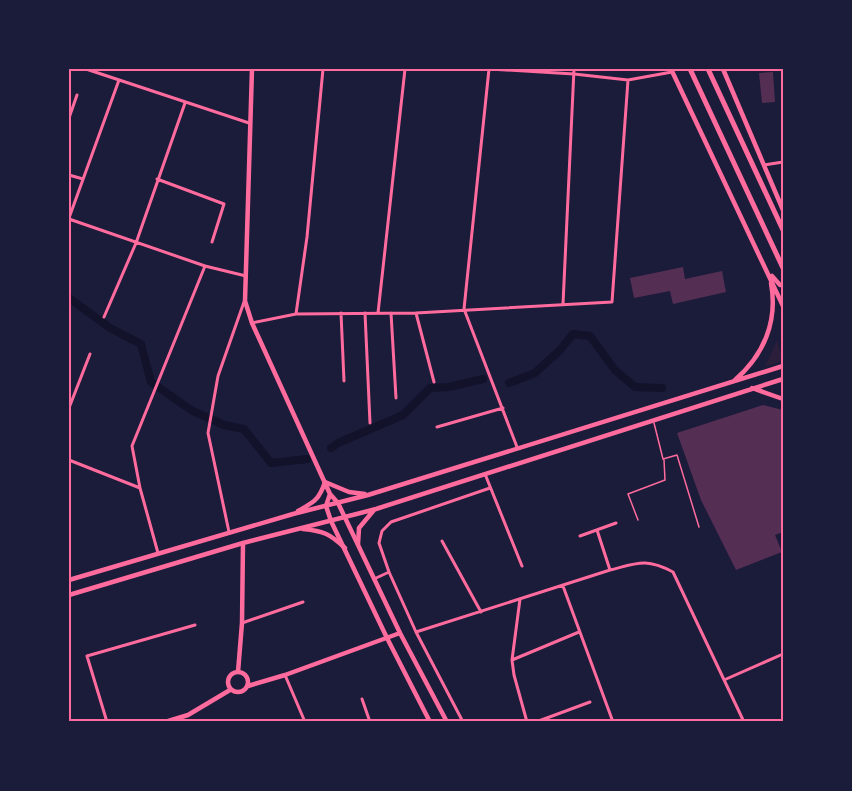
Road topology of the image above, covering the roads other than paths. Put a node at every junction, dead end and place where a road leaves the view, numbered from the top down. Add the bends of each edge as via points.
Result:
1 (86, 69) edge
2 (252, 69) edge
3 (323, 69) edge
4 (405, 69) edge
5 (489, 69) edge
6 (574, 69) edge
7 (690, 69) edge
8 (708, 69) edge
9 (723, 69) edge
10 (672, 70) edge
11 (574, 74) junction
12 (118, 80) junction
13 (627, 80) junction
14 (77, 95) dead end
15 (185, 103) junction
16 (69, 118) edge
17 (249, 123) junction
18 (783, 162) edge
19 (764, 165) junction
20 (69, 175) edge
21 (83, 179) junction
22 (157, 179) junction
23 (783, 210) edge
24 (69, 218) edge
25 (783, 230) edge
26 (212, 242) dead end
27 (136, 243) junction
28 (205, 266) junction
29 (783, 268) edge
30 (768, 272) junction
31 (246, 276) junction
32 (783, 285) edge
33 (245, 301) junction
34 (562, 304) junction
35 (783, 306) edge
36 (465, 309) junction
37 (340, 313) junction
38 (364, 313) junction
39 (378, 313) junction
40 (392, 313) junction
41 (416, 313) junction
42 (296, 314) junction
43 (105, 317) dead end
44 (252, 323) junction
45 (90, 354) dead end
46 (783, 366) edge
47 (783, 379) edge
48 (344, 381) dead end
49 (734, 381) junction
50 (434, 382) dead end
51 (752, 388) junction
52 (396, 398) dead end
53 (783, 399) edge
54 (69, 408) edge
55 (503, 408) junction
56 (652, 419) junction
57 (370, 423) dead end
58 (437, 427) dead end
59 (517, 447) junction
60 (663, 459) junction
61 (69, 460) edge
62 (485, 474) junction
63 (325, 482) junction
64 (140, 488) junction
65 (490, 488) junction
66 (330, 494) junction
67 (368, 495) junction
68 (338, 503) junction
69 (326, 506) junction
70 (376, 508) junction
71 (293, 514) junction
72 (344, 517) junction
73 (638, 520) dead end
74 (331, 521) junction
75 (616, 523) dead end
76 (699, 527) dead end
77 (297, 528) junction
78 (597, 530) junction
79 (229, 532) junction
80 (580, 536) dead end
81 (442, 541) dead end
82 (243, 543) junction
83 (358, 544) junction
84 (345, 549) junction
85 (158, 555) junction
86 (522, 566) dead end
87 (610, 570) junction
88 (389, 572) junction
89 (374, 579) junction
90 (69, 580) edge
91 (563, 586) junction
92 (69, 595) edge
93 (520, 599) junction
94 (303, 602) dead end
95 (481, 612) junction
96 (242, 623) junction
97 (195, 625) dead end
98 (416, 632) junction
99 (579, 632) junction
100 (400, 633) junction
101 (387, 638) junction
102 (783, 654) edge
103 (512, 660) junction
104 (238, 672) junction
105 (285, 675) junction
106 (724, 680) junction
107 (248, 686) junction
108 (230, 690) junction
109 (362, 699) dead end
110 (590, 702) dead end
111 (188, 715) junction
112 (107, 722) edge
113 (165, 722) edge
114 (190, 722) edge
115 (305, 722) edge
116 (370, 722) edge
117 (430, 722) edge
118 (447, 722) edge
119 (463, 722) edge
120 (527, 722) edge
121 (536, 722) edge
122 (613, 722) edge
123 (744, 722) edge

1 - 12 street
2 - 17 main road
3 - 42 street
4 - 39 street
5 - 11 street
5 - 36 street
6 - 11 street
7 - 29 highway
8 - 25 highway
9 - 19 main road
10 - 13 street
10 - 30 main road
11 - 13 street
11 - 34 street
12 - 15 street
12 - 21 street
13 - 34 street via 612,302
14 - 16 street
15 - 17 street
15 - 22 street
17 - 31 main road
18 - 19 street
19 - 23 main road
20 - 21 street
21 - 24 street
22 - 26 street via 224,204
22 - 27 street
24 - 27 street
27 - 28 street
27 - 43 street
28 - 31 street
28 - 64 street via 132,446
30 - 32 main road
30 - 35 main road
30 - 49 main road via 773,296 770,328 757,358
31 - 33 main road
33 - 44 main road
33 - 79 street via 218,376 208,433
34 - 36 street
36 - 41 street
36 - 55 street
37 - 38 street
37 - 42 street
37 - 48 street
38 - 39 street
38 - 57 street
39 - 40 street
40 - 41 street
40 - 52 street
41 - 50 street
42 - 44 street
44 - 63 main road
45 - 54 street
46 - 49 main road
47 - 51 main road
49 - 59 main road
51 - 53 main road
51 - 56 main road
55 - 58 street
55 - 59 street
56 - 60 lane
56 - 62 main road
59 - 67 main road
60 - 73 lane via 665,480 628,494
60 - 76 lane via 677,455
61 - 64 street
62 - 65 street
62 - 70 main road
63 - 66 main road
63 - 67 main road
63 - 71 main road via 315,501
64 - 85 street
65 - 86 street
65 - 88 street via 391,522 382,531 379,543
66 - 68 main road
66 - 69 main road
67 - 68 main road
68 - 69 main road
68 - 72 main road
69 - 71 main road
69 - 74 main road
70 - 72 main road
70 - 83 main road via 359,528
71 - 79 main road
72 - 74 main road
72 - 83 main road
74 - 77 main road
74 - 84 main road
75 - 78 street
77 - 82 main road
77 - 84 main road via 323,531
78 - 80 street
78 - 87 street
79 - 85 main road
81 - 95 street
82 - 92 main road
82 - 96 main road
83 - 89 main road
84 - 101 main road
85 - 90 main road
87 - 91 street
87 - 106 street via 640,562 656,563 673,572
88 - 89 street
88 - 98 street
89 - 100 main road
91 - 93 street
91 - 99 street
93 - 95 street
93 - 103 street
94 - 96 street
95 - 98 street
96 - 104 main road
97 - 112 street via 87,656
98 - 119 street
99 - 103 street
99 - 122 street
100 - 101 main road
100 - 118 main road
101 - 105 main road
101 - 117 main road
102 - 106 street
103 - 120 street
104 - 107 main road via 246,676
104 - 108 main road via 229,676
105 - 107 main road
105 - 115 street
106 - 123 street
107 - 108 main road via 240,692
108 - 111 main road
109 - 116 street
110 - 121 street
111 - 113 main road
111 - 114 main road

